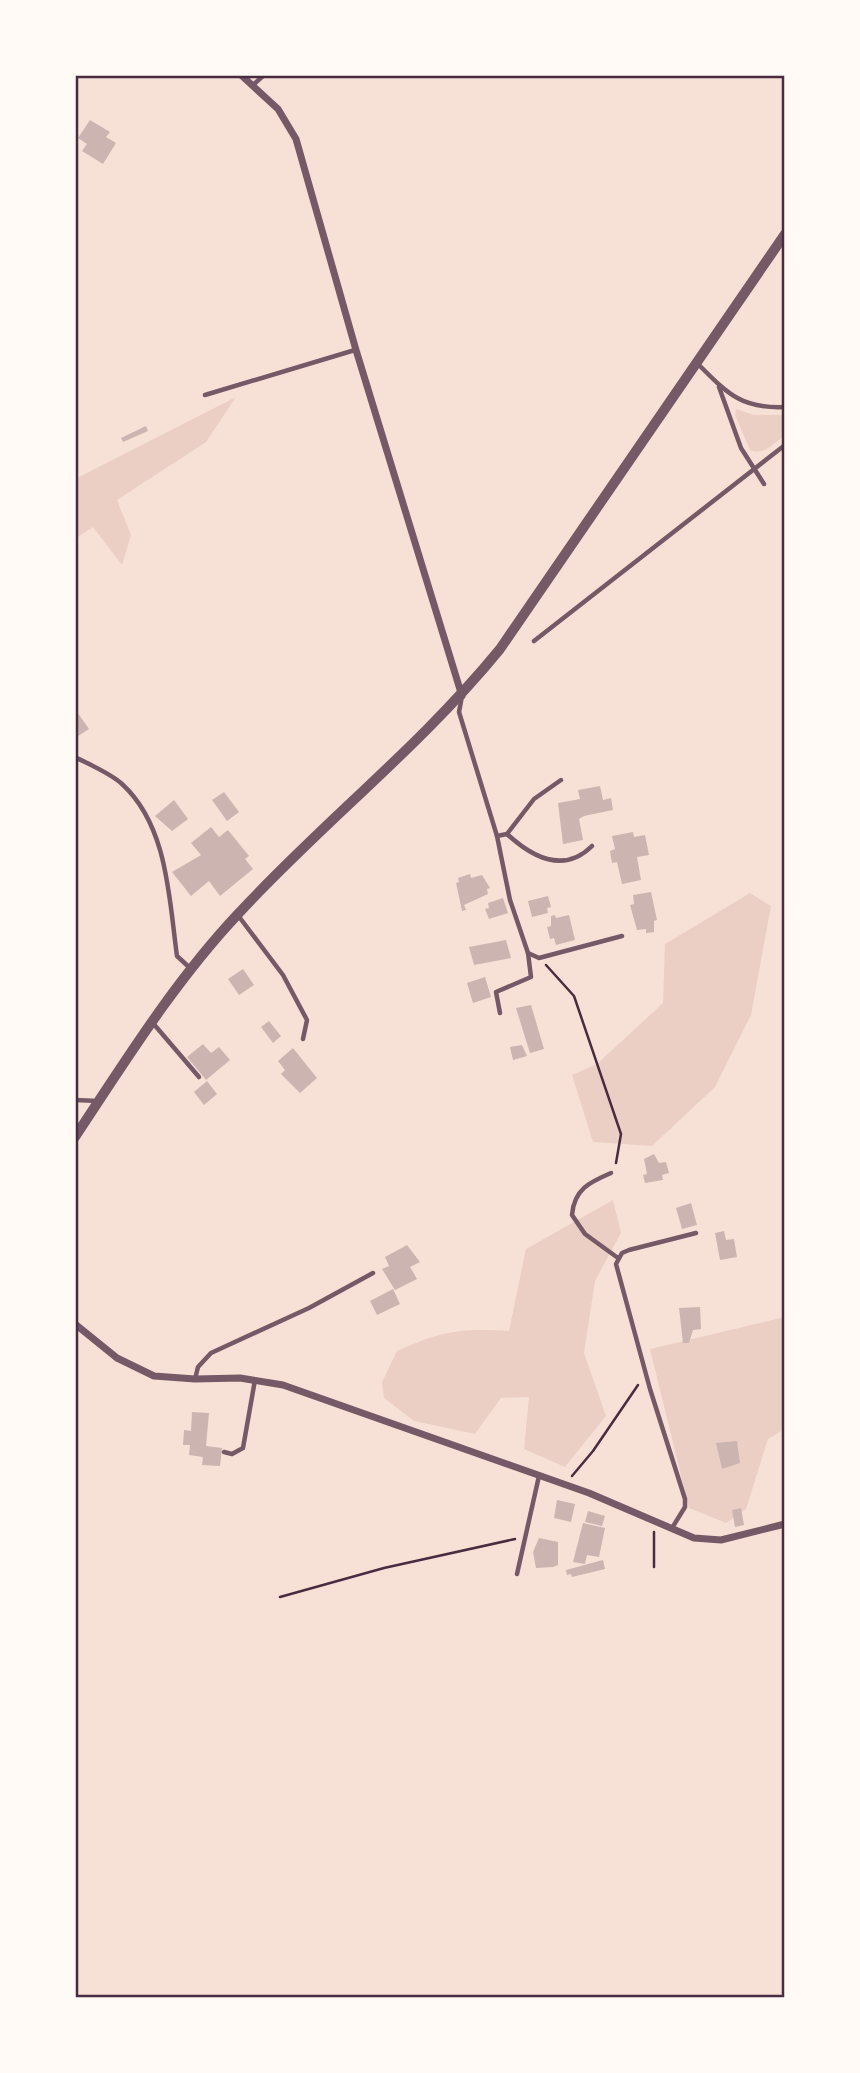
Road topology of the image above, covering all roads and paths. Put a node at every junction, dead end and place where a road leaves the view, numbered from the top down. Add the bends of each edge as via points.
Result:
1 (241, 75) edge
2 (264, 75) edge
3 (253, 85) junction
4 (785, 233) edge
5 (356, 350) junction
6 (697, 364) junction
7 (719, 387) junction
8 (205, 394) dead end
9 (785, 407) edge
10 (785, 445) edge
11 (753, 468) junction
12 (764, 484) dead end
13 (534, 641) dead end
14 (462, 696) junction
15 (75, 757) edge
16 (561, 780) dead end
17 (507, 834) junction
18 (497, 836) junction
19 (592, 846) dead end
20 (237, 914) junction
21 (622, 936) dead end
22 (528, 953) junction
23 (539, 958) junction
24 (191, 969) junction
25 (500, 1013) dead end
26 (152, 1022) junction
27 (303, 1039) dead end
28 (199, 1077) dead end
29 (75, 1100) edge
30 (99, 1101) junction
31 (75, 1137) edge
32 (611, 1172) joint
33 (696, 1233) dead end
34 (618, 1258) junction
35 (373, 1273) dead end
36 (75, 1324) edge
37 (646, 1374) junction
38 (195, 1379) junction
39 (255, 1379) junction
40 (224, 1452) dead end
41 (578, 1468) dead end
42 (539, 1476) junction
43 (653, 1520) junction
44 (785, 1524) edge
45 (672, 1528) junction
46 (525, 1537) junction
47 (654, 1567) dead end
48 (517, 1574) dead end
49 (280, 1597) dead end

1 - 3 street
2 - 3 lane
3 - 5 street via 278,109 296,139
4 - 6 street
5 - 8 lane
5 - 14 street
6 - 7 lane
6 - 14 street via 500,649
7 - 9 lane via 744,404
7 - 11 lane via 741,449
10 - 11 lane
11 - 12 lane
11 - 13 lane
14 - 18 lane via 459,712
14 - 20 street
15 - 24 lane via 122,783 149,817 165,875 177,956
16 - 17 lane via 534,799
17 - 18 lane
17 - 19 lane via 532,853 560,862 581,857
18 - 22 lane via 510,900
20 - 24 street
20 - 27 lane via 283,975 307,1020
21 - 23 lane
22 - 23 lane
22 - 25 lane via 531,977 496,992
23 - 32 path via 574,996 621,1134 620,1155
24 - 26 street
26 - 28 lane
26 - 30 street
29 - 30 lane
30 - 31 street
32 - 34 lane via 585,1184 572,1215 585,1234
33 - 34 lane via 629,1250
34 - 37 lane via 617,1274
35 - 38 lane via 211,1353 198,1367
36 - 38 street via 136,1370
37 - 41 path
37 - 45 lane via 685,1499
38 - 39 street
39 - 40 lane via 243,1448 232,1454
39 - 42 street via 314,1394
42 - 43 street
42 - 46 lane
43 - 45 street
43 - 47 path
44 - 45 street via 707,1541
46 - 48 lane
46 - 49 path

